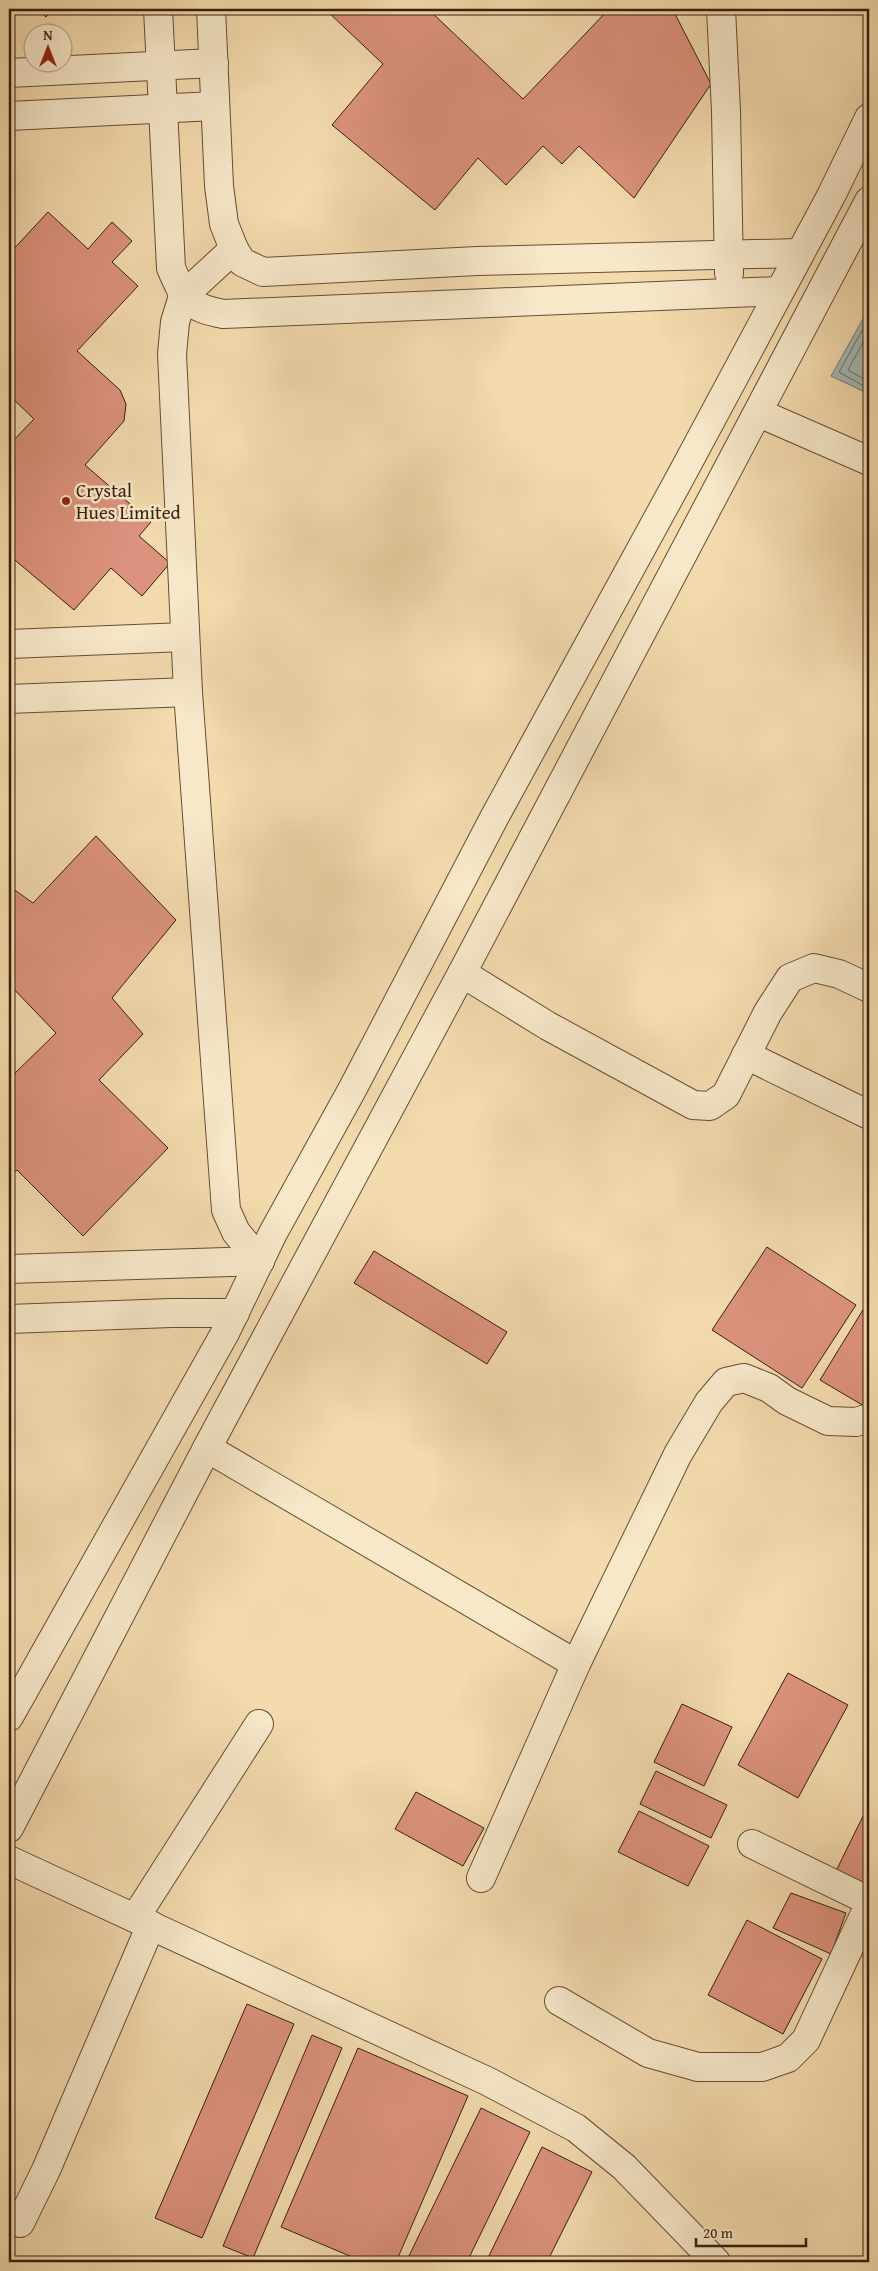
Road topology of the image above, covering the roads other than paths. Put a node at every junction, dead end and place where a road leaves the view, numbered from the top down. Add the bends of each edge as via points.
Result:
1 (158, 9) edge
2 (211, 9) edge
3 (721, 9) edge
4 (214, 62) junction
5 (162, 66) junction
6 (9, 73) edge
7 (215, 106) junction
8 (162, 108) junction
9 (9, 116) edge
10 (869, 118) edge
11 (869, 201) edge
12 (234, 249) junction
13 (798, 254) junction
14 (728, 256) junction
15 (477, 261) junction
16 (779, 290) junction
17 (729, 292) junction
18 (183, 296) junction
19 (477, 303) junction
20 (759, 413) junction
21 (869, 461) edge
22 (185, 637) junction
23 (9, 644) edge
24 (188, 692) junction
25 (9, 699) edge
26 (462, 973) junction
27 (869, 988) edge
28 (746, 1055) junction
29 (869, 1115) edge
30 (260, 1261) junction
31 (9, 1269) edge
32 (235, 1313) junction
33 (9, 1319) edge
34 (869, 1418) edge
35 (207, 1448) junction
36 (576, 1664) junction
37 (9, 1717) edge
38 (259, 1724) dead end
39 (9, 1828) edge
40 (752, 1844) dead end
41 (9, 1860) edge
42 (481, 1878) dead end
43 (869, 1901) edge
44 (869, 1905) edge
45 (143, 1922) junction
46 (559, 2001) dead end
47 (20, 2223) dead end
48 (716, 2262) edge

1 - 5 street
2 - 4 street
3 - 14 street
4 - 5 street
4 - 7 street
5 - 6 street
5 - 8 street
7 - 8 street
7 - 12 street via 224,224
8 - 9 street
8 - 18 street via 171,268
10 - 13 street
11 - 20 street
12 - 15 street via 242,262 263,272
12 - 18 street
13 - 14 street
13 - 16 street
14 - 15 street
14 - 17 street
15 - 19 street
16 - 17 street
16 - 30 street
17 - 19 street
18 - 19 street via 201,310 223,314
18 - 22 street via 174,322 172,354
20 - 21 street
20 - 26 street
22 - 23 street
22 - 24 street
24 - 25 street
24 - 30 street via 226,1210 236,1232
26 - 28 street via 548,1026 693,1105 710,1106 726,1096
26 - 35 street
27 - 28 street via 839,974 814,968 790,978
28 - 29 street
30 - 31 street
30 - 32 street
32 - 33 street
32 - 37 street
34 - 36 street via 856,1422 828,1421 744,1378 726,1382 709,1402 678,1454
35 - 36 street
35 - 39 street
36 - 42 street
38 - 45 street
40 - 43 street
41 - 45 street
44 - 46 street via 806,2040 788,2058 762,2067 698,2067 648,2053
45 - 47 street via 46,2170
45 - 48 street via 487,2081 576,2128 624,2167

